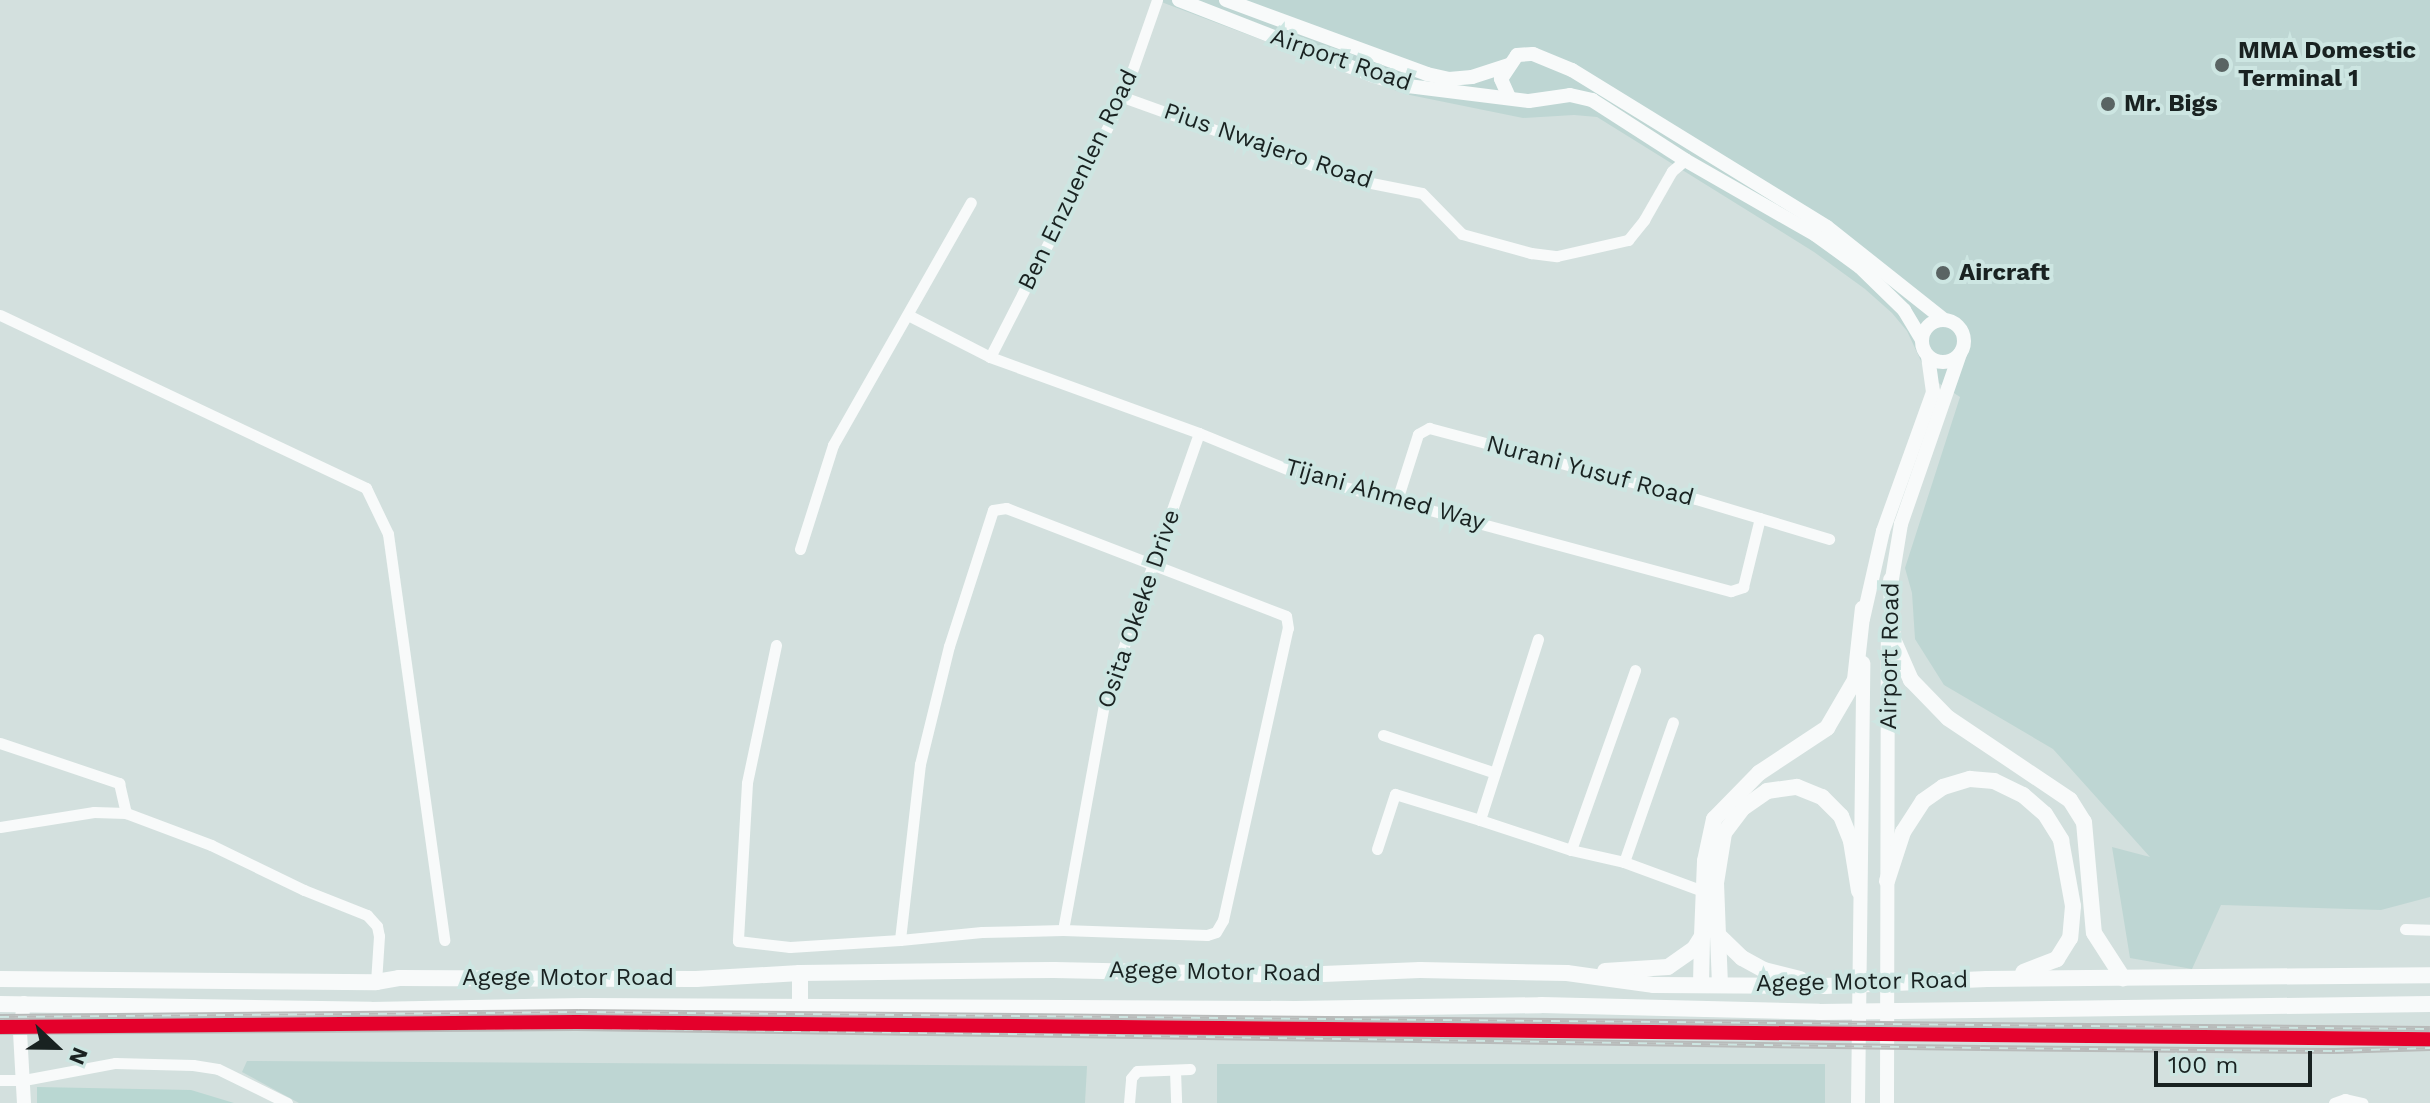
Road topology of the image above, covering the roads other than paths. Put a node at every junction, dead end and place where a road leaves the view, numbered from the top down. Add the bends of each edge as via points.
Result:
1 (1157, 0) edge
2 (1179, 0) edge
3 (1226, 0) edge
4 (1551, 61) junction
5 (1508, 65) junction
6 (1123, 97) junction
7 (1509, 97) junction
8 (1550, 97) junction
9 (1685, 160) junction
10 (971, 202) dead end
11 (0, 315) edge
12 (908, 315) junction
13 (1943, 319) junction
14 (1922, 340) junction
15 (1960, 354) junction
16 (990, 357) junction
17 (1928, 357) junction
18 (1199, 433) junction
19 (1397, 500) junction
20 (1760, 518) junction
21 (1829, 539) dead end
22 (800, 549) dead end
23 (1153, 564) junction
24 (1891, 580) junction
25 (1863, 608) junction
26 (1538, 639) dead end
27 (776, 645) dead end
28 (1635, 670) dead end
29 (1673, 722) dead end
30 (1383, 735) dead end
31 (0, 743) edge
32 (1495, 773) junction
33 (126, 813) junction
34 (1480, 820) junction
35 (0, 827) edge
36 (1377, 849) dead end
37 (1571, 850) junction
38 (1624, 862) junction
39 (1887, 881) junction
40 (1703, 891) junction
41 (1859, 891) junction
42 (2405, 929) dead end
43 (1063, 930) junction
44 (2430, 930) edge
45 (1710, 935) junction
46 (444, 940) dead end
47 (900, 940) junction
48 (800, 973) junction
49 (1567, 973) junction
50 (2430, 975) edge
51 (2123, 978) junction
52 (0, 979) edge
53 (1987, 979) junction
54 (376, 982) junction
55 (1701, 985) junction
56 (1720, 985) junction
57 (1825, 986) junction
58 (24, 1003) junction
59 (0, 1004) edge
60 (2430, 1004) edge
61 (800, 1006) junction
62 (1190, 1069) dead end
63 (1175, 1070) junction
64 (0, 1080) edge
65 (24, 1080) junction
66 (24, 1103) edge
67 (287, 1103) edge
68 (1129, 1103) edge
69 (1176, 1103) edge
70 (1858, 1103) edge
71 (1887, 1103) edge
72 (2334, 1103) edge
73 (2363, 1103) edge

1 - 6 street, Ben Enzuenlen Road
2 - 7 main road, Airport Road via 1396,83
3 - 5 main road, Airport Road via 1427,74 1472,77
4 - 5 main road via 1517,55
4 - 8 main road via 1559,77
4 - 13 main road via 1827,227
5 - 7 main road via 1501,79
6 - 9 street, Pius Nwajero Road via 1351,179 1422,193 1462,234 1549,255 1628,240 1672,171
6 - 16 street, Ben Enzuenlen Road
7 - 8 main road
8 - 9 main road via 1592,100
9 - 14 main road via 1816,235 1860,267 1904,310
10 - 12 street
11 - 46 street via 366,488 388,534
12 - 16 street, Tijani Ahmed Way
12 - 22 street via 833,445
13 - 14 main road via 1930,324
13 - 15 main road via 1962,330
14 - 17 main road
15 - 17 main road via 1945,363
15 - 24 main road, Airport Road via 1901,524
16 - 18 street, Tijani Ahmed Way
17 - 25 main road, Airport Road via 1933,392 1883,531
18 - 19 street, Tijani Ahmed Way via 1304,476
18 - 23 street, Osita Okeke Drive
19 - 20 street, Nurani Yusuf Road via 1418,434 1429,428
19 - 20 street, Tijani Ahmed Way via 1738,591
20 - 21 street, Nurani Yusuf Road
23 - 43 street, Osita Okeke Drive via 1105,700
23 - 43 street via 1286,616 1288,628 1223,920 1207,935
23 - 47 street via 1006,508 993,510 949,646 920,764
24 - 39 main road, Airport Road
24 - 51 highway via 1893,639 1911,680 1948,718 2070,800 2084,822 2094,933
25 - 40 highway via 1855,680 1843,704 1827,728 1759,773 1714,819
25 - 41 main road, Airport Road
26 - 32 street
27 - 47 street via 747,783 738,941 790,947
28 - 37 street
29 - 38 street
30 - 32 street
31 - 33 street via 119,783
32 - 34 street
33 - 35 street via 94,812
33 - 54 street via 367,915 379,936
34 - 36 street via 1395,794
34 - 37 street
37 - 38 street
38 - 40 street
39 - 53 highway via 1903,832 1923,801 1943,787 1970,779 1994,781 2023,795 2045,814 2061,840 2069,874 2070,938 2048,966
39 - 71 main road, Airport Road
40 - 45 highway
41 - 45 highway via 1841,816 1822,797 1797,787 1767,791 1743,808 1724,833
41 - 70 main road, Airport Road
42 - 44 street
43 - 47 street
45 - 49 highway via 1668,967
45 - 55 highway
45 - 56 highway
45 - 57 highway via 1764,970
48 - 49 highway, Agege Motor Road
48 - 54 highway, Agege Motor Road
48 - 61 highway
49 - 55 highway, Agege Motor Road via 1654,985
50 - 51 highway, Agege Motor Road
51 - 53 highway, Agege Motor Road
52 - 54 highway, Agege Motor Road
53 - 57 highway, Agege Motor Road
55 - 56 highway, Agege Motor Road
56 - 57 highway, Agege Motor Road
58 - 59 highway, Agege Motor Road
58 - 61 highway, Agege Motor Road via 371,1010
58 - 65 main road
60 - 61 highway, Agege Motor Road via 1819,1012 1541,1005
62 - 63 street
63 - 68 street via 1133,1073
63 - 69 street
64 - 65 street
65 - 66 main road
65 - 67 street via 115,1063 193,1065 218,1069
72 - 73 street

